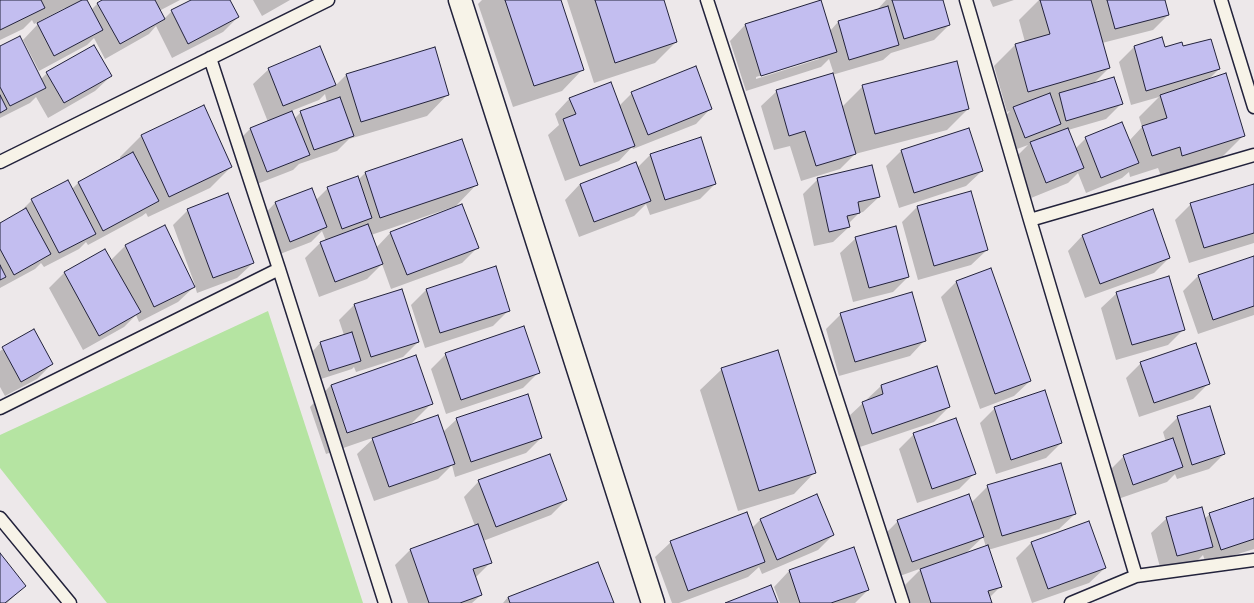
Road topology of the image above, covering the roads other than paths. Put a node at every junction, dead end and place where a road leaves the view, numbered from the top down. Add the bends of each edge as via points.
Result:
1 (328, 0) edge
2 (460, 0) edge
3 (707, 0) edge
4 (966, 0) edge
5 (1221, 0) edge
6 (210, 58) junction
7 (1254, 106) edge
8 (1254, 155) edge
9 (0, 162) edge
10 (1030, 220) junction
11 (279, 269) junction
12 (0, 408) edge
13 (0, 518) edge
14 (1254, 560) edge
15 (1136, 576) junction
16 (70, 603) edge
17 (385, 603) edge
18 (653, 603) edge
19 (904, 603) edge
20 (1071, 603) edge

1 - 6 lane
2 - 18 street
3 - 19 lane
4 - 10 lane
5 - 7 lane
6 - 9 lane
6 - 11 lane
8 - 10 lane
10 - 15 lane
11 - 12 lane
11 - 17 lane
13 - 16 lane
14 - 15 lane
15 - 20 lane

